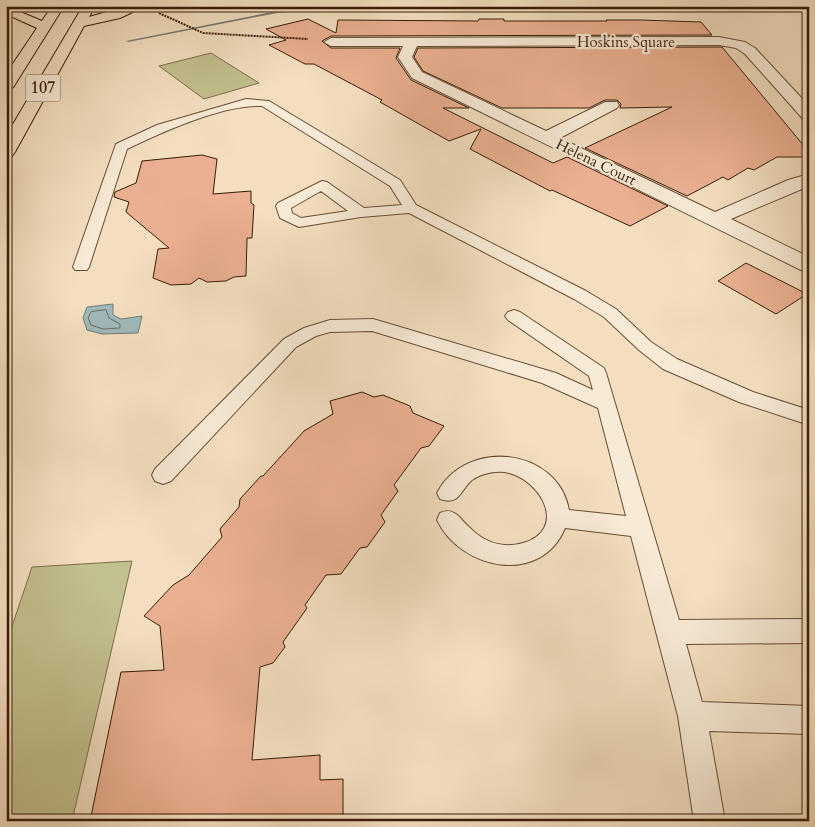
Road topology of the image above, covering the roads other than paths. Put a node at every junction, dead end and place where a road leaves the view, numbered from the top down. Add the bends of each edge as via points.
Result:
1 (58, 6) edge
2 (88, 6) edge
3 (139, 6) edge
4 (6, 9) edge
5 (79, 24) junction
6 (45, 27) junction
7 (331, 42) road end
8 (412, 42) junction
9 (6, 86) edge
10 (218, 101) dead end
11 (265, 103) junction
12 (612, 105) dead end
13 (809, 116) edge
14 (546, 138) junction
15 (6, 152) edge
16 (809, 180) edge
17 (411, 208) junction
18 (361, 213) dead end
19 (715, 219) junction
20 (809, 265) edge
21 (81, 267) dead end
22 (514, 316) dead end
23 (607, 404) junction
24 (809, 418) edge
25 (163, 475) dead end
26 (448, 493) dead end
27 (558, 518) junction
28 (448, 520) dead end
29 (641, 527) junction
30 (809, 631) edge
31 (669, 632) junction
32 (692, 716) junction
33 (809, 720) edge
34 (710, 821) edge

1 - 6 main road, 107
2 - 5 main road, 107
3 - 5 main road
4 - 6 main road
5 - 15 main road, 107
6 - 9 main road, 107
7 - 8 street, Hoskins Square
8 - 13 street, Hoskins Square via 719,41 740,44
8 - 14 street, Helena Court via 405,57 417,75
10 - 11 lane via 248,92
11 - 17 lane via 395,183
11 - 21 lane via 246,102 218,110 161,128 121,147
12 - 14 street
14 - 19 street, Helena Court
16 - 19 street
17 - 18 lane
17 - 24 lane via 610,313 644,346 670,364 746,397
19 - 20 street, Helena Court
22 - 23 lane via 597,374
23 - 25 lane via 548,378 373,324 322,326 290,343
23 - 29 lane
26 - 27 lane via 455,480 484,464 520,467 549,487 557,502
27 - 28 lane via 554,532 544,544 528,552 510,555 492,554 474,547 459,536
27 - 29 lane
29 - 31 lane
30 - 31 lane
31 - 32 lane
32 - 33 lane
32 - 34 lane

